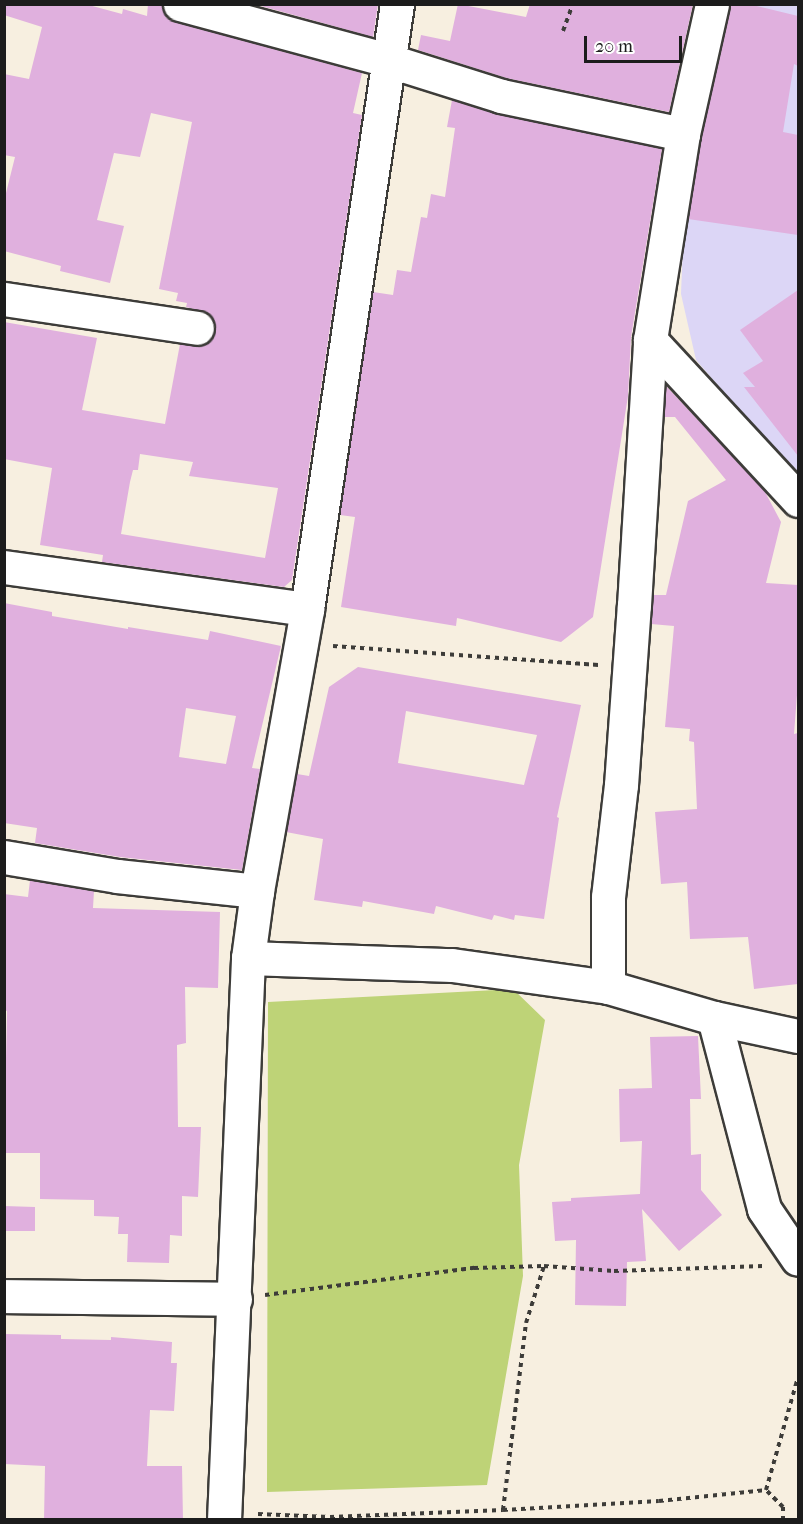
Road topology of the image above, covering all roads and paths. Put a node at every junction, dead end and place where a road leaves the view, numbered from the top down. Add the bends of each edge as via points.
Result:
1 (180, 4) edge
2 (397, 4) edge
3 (573, 4) edge
4 (712, 4) edge
5 (563, 31) dead end
6 (387, 60) junction
7 (683, 134) junction
8 (4, 299) edge
9 (196, 328) dead end
10 (650, 340) junction
11 (798, 500) edge
12 (4, 567) edge
13 (307, 609) junction
14 (300, 643) junction
15 (629, 668) junction
16 (4, 857) edge
17 (257, 891) junction
18 (248, 958) junction
19 (608, 987) junction
20 (714, 1018) junction
21 (798, 1036) edge
22 (798, 1259) edge
23 (544, 1266) junction
24 (764, 1266) dead end
25 (4, 1296) edge
26 (235, 1299) junction
27 (798, 1377) edge
28 (766, 1490) junction
29 (503, 1510) junction
30 (224, 1516) edge
31 (783, 1520) edge

1 - 6 street
2 - 6 street
3 - 5 path
4 - 7 street
6 - 7 street via 501,96
6 - 13 street
7 - 10 street
8 - 9 street
10 - 11 street
10 - 15 street
12 - 13 street
13 - 14 street
14 - 15 path
14 - 17 street
15 - 19 street via 608,897
16 - 17 street via 117,876
17 - 18 street
18 - 19 street via 452,965
18 - 26 street
19 - 20 street
20 - 21 street
20 - 22 street via 764,1209
23 - 24 path via 614,1271
23 - 26 path via 474,1268
23 - 29 path via 526,1323
25 - 26 street
26 - 30 street
27 - 28 path
28 - 29 path
28 - 31 path via 783,1507
29 - 30 path via 330,1517

